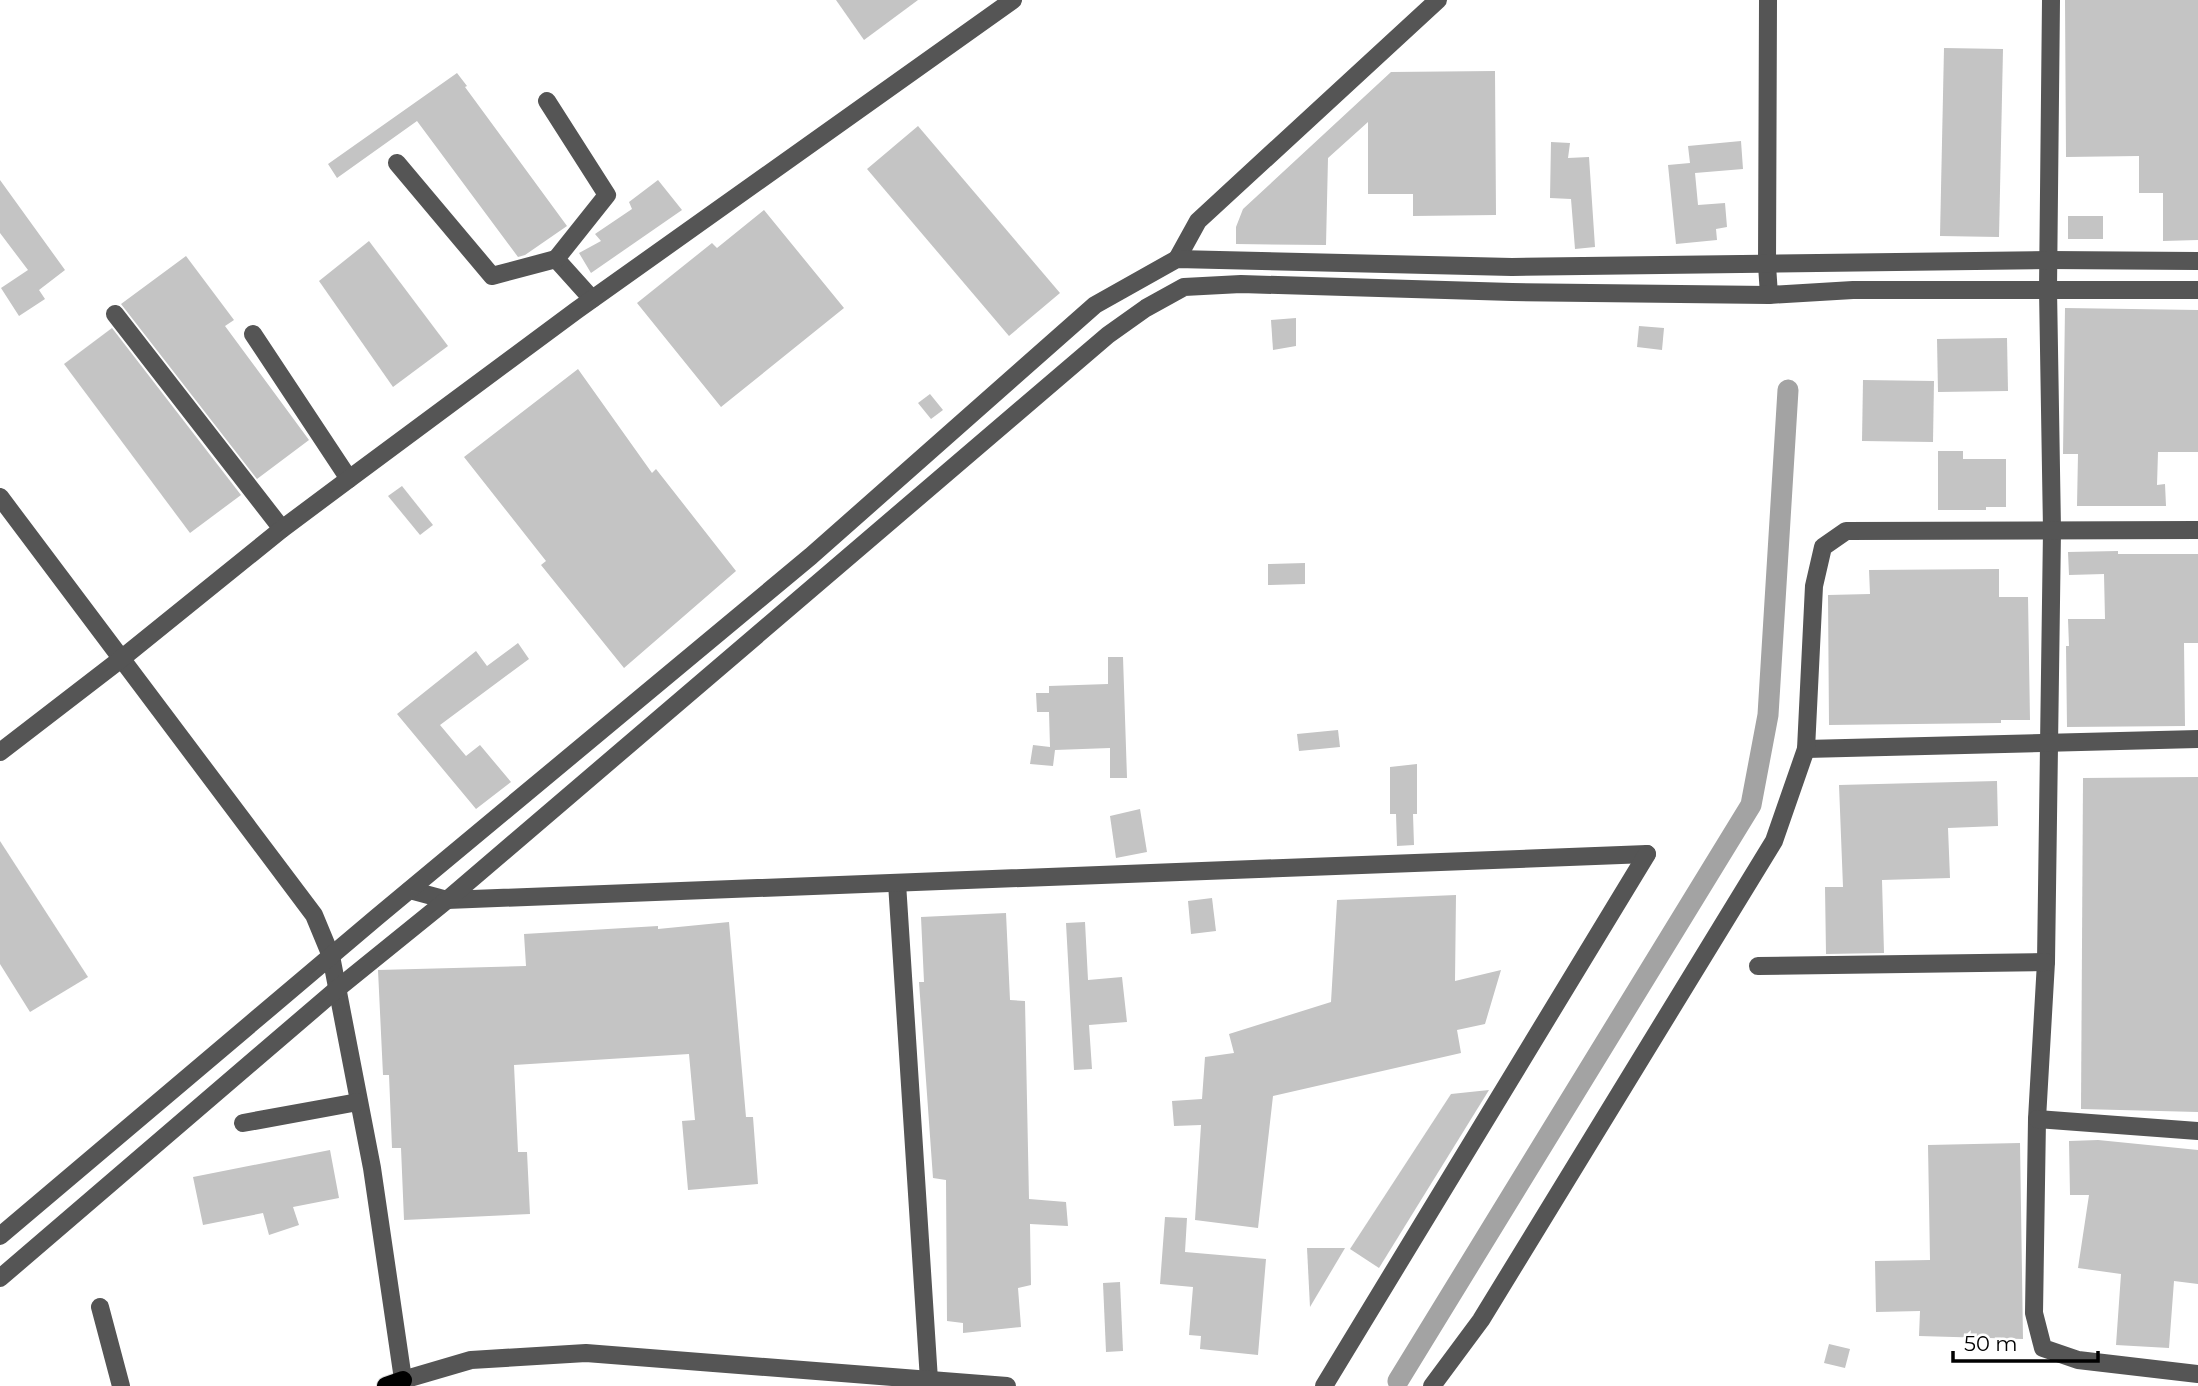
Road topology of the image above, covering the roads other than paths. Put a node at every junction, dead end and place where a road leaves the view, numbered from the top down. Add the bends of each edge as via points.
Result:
1 (1013, 0) edge
2 (1438, 0) edge
3 (1768, 0) edge
4 (2051, 0) edge
5 (547, 100) dead end
6 (397, 163) dead end
7 (556, 259) junction
8 (1177, 259) junction
9 (2049, 260) junction
10 (2198, 261) edge
11 (1767, 265) junction
12 (2048, 289) junction
13 (2198, 290) edge
14 (1769, 295) junction
15 (592, 299) junction
16 (115, 314) dead end
17 (253, 334) dead end
18 (349, 479) junction
19 (0, 497) edge
20 (282, 529) junction
21 (2052, 530) junction
22 (2198, 530) edge
23 (121, 659) junction
24 (2198, 738) edge
25 (2049, 743) junction
26 (1807, 749) junction
27 (0, 752) edge
28 (897, 883) junction
29 (410, 890) junction
30 (447, 901) junction
31 (331, 956) junction
32 (2046, 962) junction
33 (1758, 966) dead end
34 (337, 989) junction
35 (358, 1102) junction
36 (2037, 1119) junction
37 (243, 1123) dead end
38 (2198, 1131) edge
39 (0, 1236) edge
40 (0, 1278) edge
41 (100, 1307) dead end
42 (2198, 1374) edge
43 (921, 1382) edge
44 (398, 1384) edge
45 (121, 1386) edge
46 (1007, 1386) edge
47 (1324, 1386) edge
48 (1432, 1386) edge

1 - 15 street
2 - 8 street via 1198,222
3 - 11 street
4 - 9 street
5 - 7 street via 607,195
6 - 7 street via 492,276
7 - 15 street
8 - 11 street via 1512,267
8 - 29 street via 1095,305 811,556
9 - 10 street
9 - 11 street
9 - 12 street
11 - 14 street
12 - 13 street
12 - 14 street
12 - 21 street
14 - 30 street via 1241,284 1184,287 1108,335
15 - 18 street
16 - 20 street
17 - 18 street
18 - 20 street
19 - 23 street
20 - 23 street
21 - 22 street
21 - 25 street
21 - 26 street via 1846,531 1823,547 1814,586
23 - 27 street
23 - 31 street via 314,915
24 - 25 street
25 - 26 street
25 - 32 street
26 - 48 street via 1774,841 1481,1320
28 - 30 street
28 - 43 street
28 - 47 street via 1647,854
29 - 30 street
29 - 31 street
30 - 34 street
31 - 34 street
31 - 39 street
32 - 33 street
32 - 36 street
34 - 35 street
34 - 40 street
35 - 37 street
35 - 44 street via 372,1168
36 - 38 street
36 - 42 street via 2034,1314 2043,1348 2078,1360
41 - 45 street
43 - 44 street via 586,1353 471,1360
43 - 46 street

